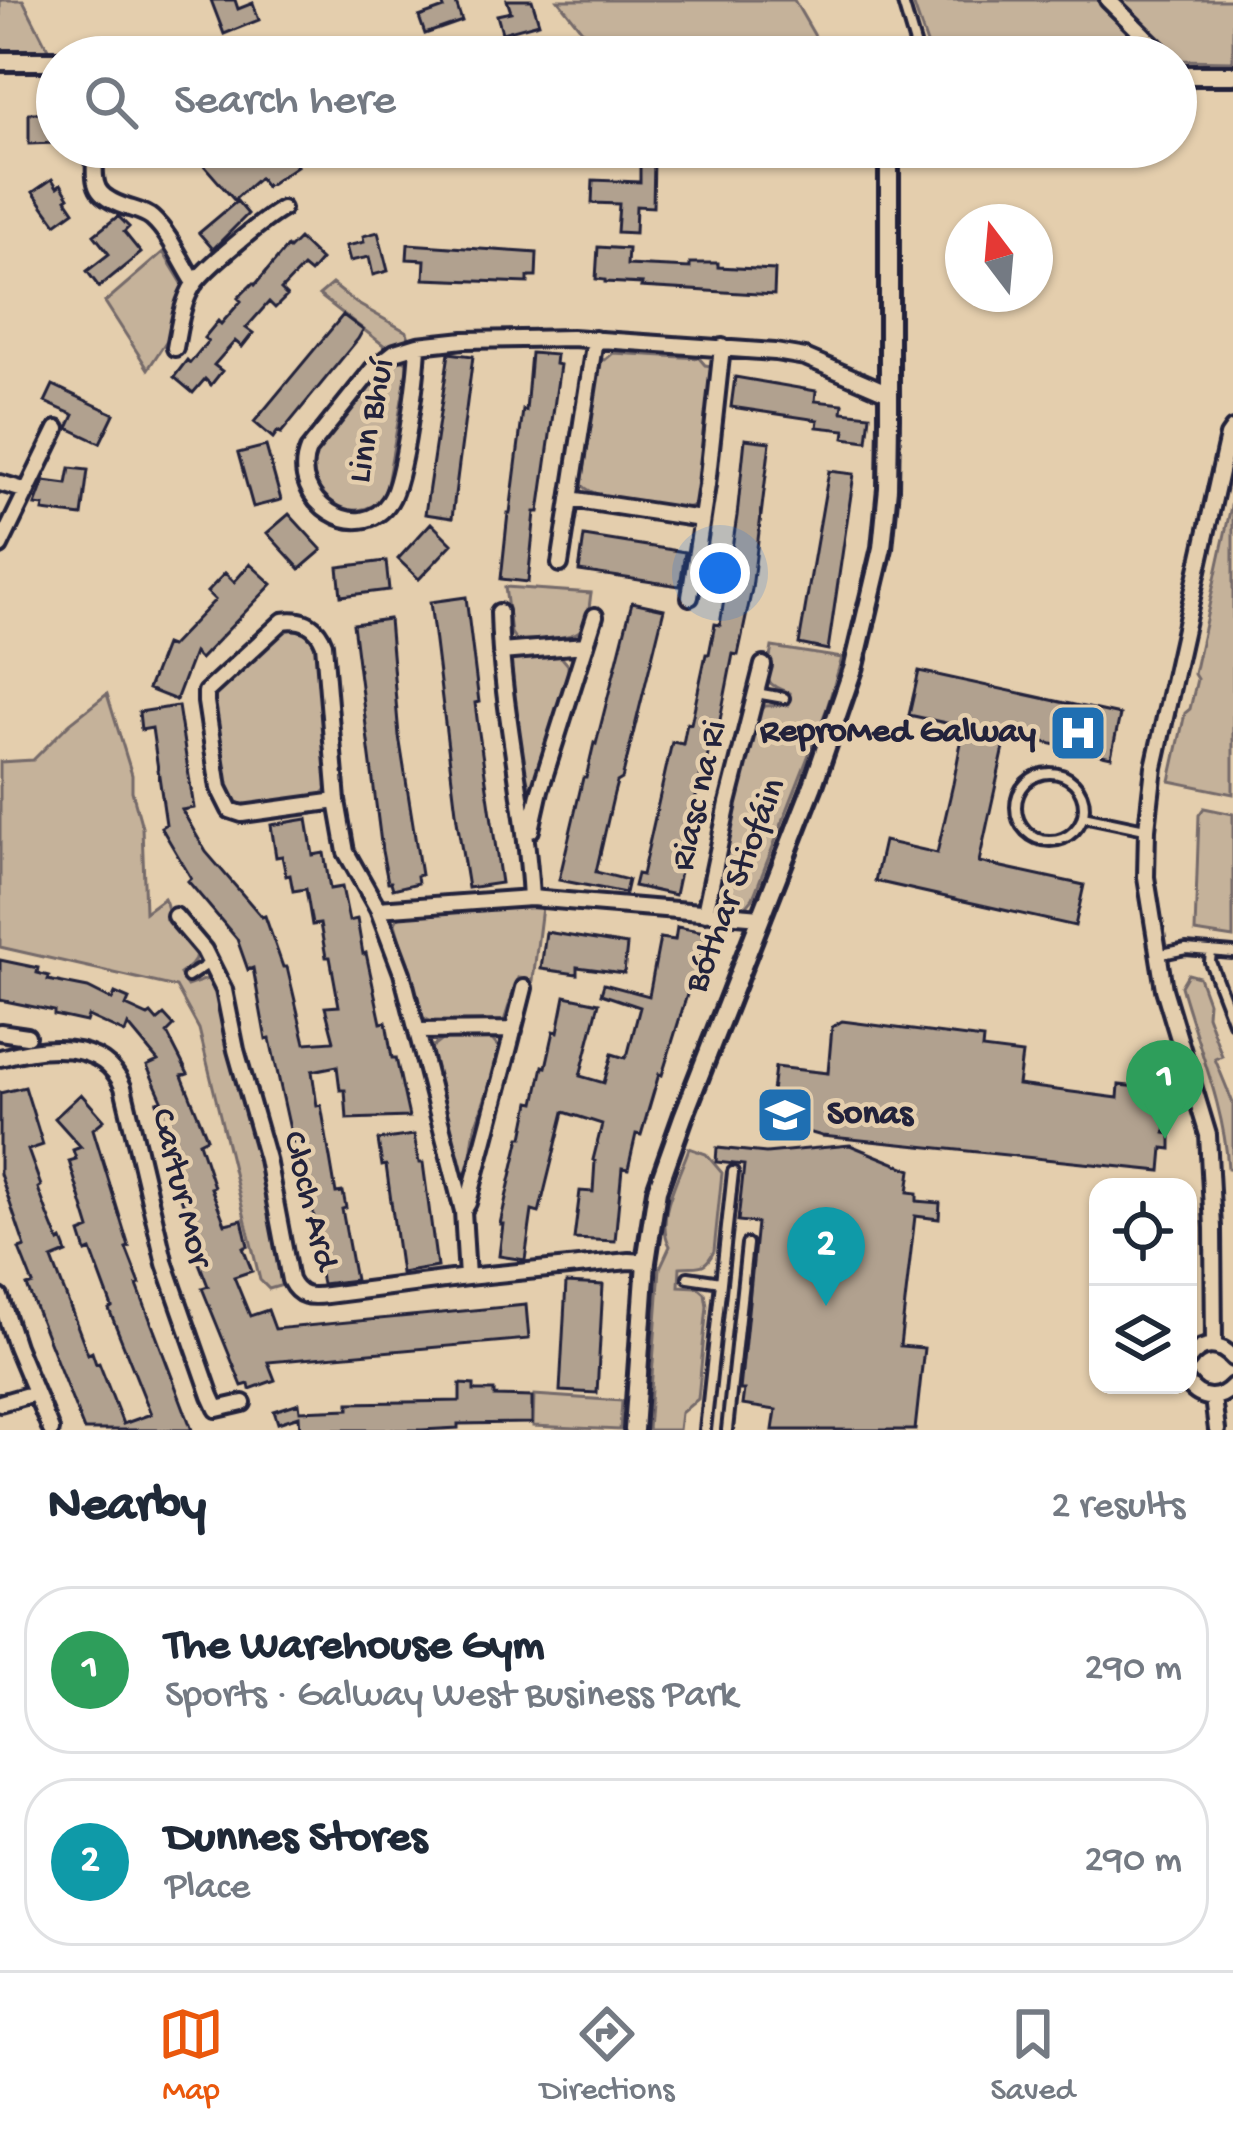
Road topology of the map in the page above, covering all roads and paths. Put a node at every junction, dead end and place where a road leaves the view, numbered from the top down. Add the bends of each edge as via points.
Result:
1 (902, 0) edge
2 (1108, 0) edge
3 (913, 36) edge
4 (1145, 36) edge
5 (0, 61) edge
6 (36, 61) edge
7 (1197, 74) edge
8 (1233, 75) edge
9 (95, 168) edge
10 (889, 168) edge
11 (282, 209) dead end
12 (195, 283) junction
13 (596, 339) junction
14 (418, 345) junction
15 (722, 347) junction
16 (176, 348) dead end
17 (889, 393) junction
18 (57, 429) dead end
19 (1233, 429) edge
20 (0, 483) edge
21 (27, 491) junction
22 (569, 499) junction
23 (701, 519) junction
24 (0, 547) edge
25 (560, 563) dead end
26 (690, 597) dead end
27 (499, 612) dead end
28 (595, 616) dead end
29 (585, 645) junction
30 (501, 652) junction
31 (763, 664) dead end
32 (757, 693) junction
33 (784, 698) dead end
34 (337, 801) junction
35 (1083, 816) junction
36 (1147, 829) junction
37 (528, 841) junction
38 (531, 898) junction
39 (378, 909) junction
40 (705, 914) junction
41 (175, 916) dead end
42 (761, 917) junction
43 (1211, 951) junction
44 (1233, 953) edge
45 (1156, 955) junction
46 (212, 962) junction
47 (188, 977) dead end
48 (524, 988) dead end
49 (1233, 1022) edge
50 (514, 1030) junction
51 (417, 1031) junction
52 (0, 1032) edge
53 (27, 1036) dead end
54 (0, 1058) edge
55 (733, 1172) dead end
56 (463, 1211) junction
57 (747, 1244) dead end
58 (646, 1262) junction
59 (467, 1277) junction
60 (688, 1277) dead end
61 (721, 1282) junction
62 (0, 1298) edge
63 (1214, 1346) junction
64 (1197, 1352) edge
65 (1233, 1358) edge
66 (1233, 1386) edge
67 (35, 1394) junction
68 (1197, 1394) edge
69 (1214, 1398) junction
70 (0, 1403) edge
71 (243, 1403) dead end
72 (51, 1430) edge
73 (634, 1430) edge
74 (705, 1430) edge
75 (727, 1430) edge
76 (1216, 1430) edge

1 - 3 lane
2 - 4 street
5 - 6 street
7 - 8 street
9 - 12 street via 100,195 148,215
10 - 17 street, Bóthar Stiofáin
11 - 12 street
12 - 16 street
13 - 14 street, Linn Bhuí
13 - 15 street, Linn Bhuí
13 - 22 street
14 - 14 street, Linn Bhuí via 372,370 308,450 308,487 333,514 357,519 389,503
15 - 17 street, Linn Bhuí via 805,357
15 - 23 street
17 - 42 street, Bóthar Stiofáin via 884,533 863,631
18 - 21 street
19 - 36 street via 1154,767
20 - 21 street
21 - 24 street
22 - 23 street
22 - 25 street
23 - 26 street
27 - 30 street
28 - 29 street
29 - 30 street
29 - 37 street
30 - 37 street
31 - 32 street, Riasc na Ri
32 - 33 lane, Riasc na Ri
32 - 40 street, Riasc na Ri
34 - 34 street via 324,644 309,623 284,621 206,692 221,798 242,814
34 - 39 street via 346,852
35 - 35 lane via 1071,834 1050,841 1022,826 1016,806 1034,778 1055,774 1075,784
35 - 36 lane
36 - 45 street
37 - 38 street
38 - 39 street, Riasc na Ri
38 - 40 street, Riasc na Ri
39 - 51 street
40 - 42 street, Riasc na Ri
41 - 46 street, Cloch Ard
42 - 58 street, Bóthar Stiofáin via 664,1168
43 - 44 lane
43 - 45 lane
43 - 49 lane
45 - 63 street via 1208,1135
46 - 47 lane
46 - 59 street, Cloch Ard via 297,1292 314,1297
48 - 50 street
50 - 51 street
50 - 56 street
51 - 56 street
52 - 53 street
54 - 71 street, Cartur Mor via 67,1050 114,1069 165,1264 209,1390 217,1409
55 - 61 lane
56 - 59 street
57 - 75 lane
58 - 59 street, Cloch Ard
58 - 73 street, Bóthar Stiofáin
60 - 61 lane
61 - 74 lane
62 - 67 street
63 - 64 street
63 - 65 street
66 - 69 street
67 - 70 street
67 - 72 street
68 - 69 street
69 - 76 street

